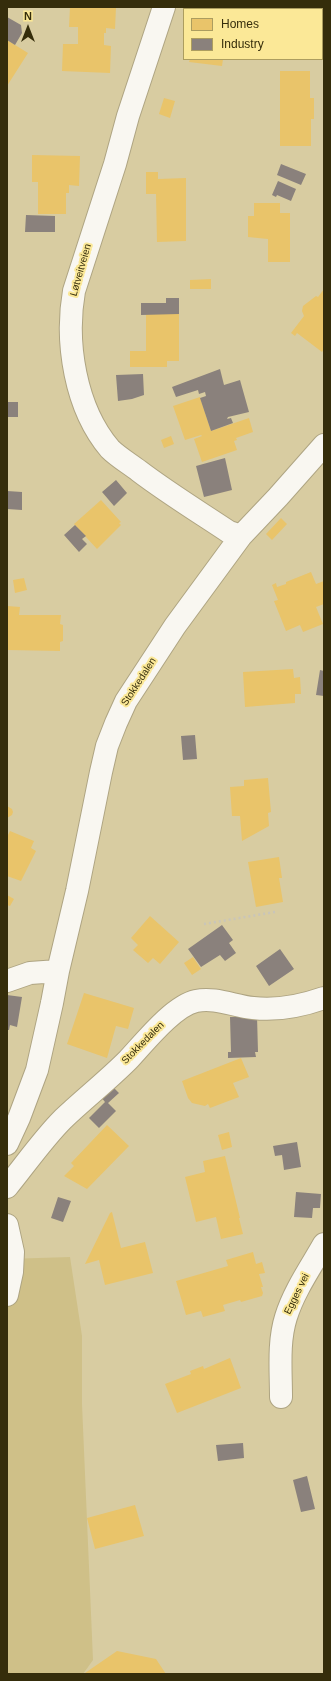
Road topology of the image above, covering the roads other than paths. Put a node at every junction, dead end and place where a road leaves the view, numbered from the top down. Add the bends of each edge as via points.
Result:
1 (164, 7) edge
2 (324, 445) edge
3 (241, 536) junction
4 (58, 971) junction
5 (7, 981) edge
6 (324, 998) edge
7 (7, 1144) edge
8 (7, 1187) edge
9 (7, 1225) edge
10 (324, 1244) edge
11 (7, 1295) edge
12 (281, 1397) dead end

1 - 3 street, Løtveitveien via 74,290 70,322 72,351 82,397 95,427 111,450 163,489 229,532
2 - 3 street, Stokkedalen
3 - 4 street, Stokkedalen via 175,626 126,701 116,723 107,746
4 - 5 street via 30,973
4 - 7 street, Stokkedalen via 37,1070
6 - 8 street, Stokkedalen via 277,1009 253,1008 212,999 195,1001 183,1006 62,1120
9 - 11 street via 13,1252
10 - 12 street, Egges vei via 295,1294 286,1318 281,1338

